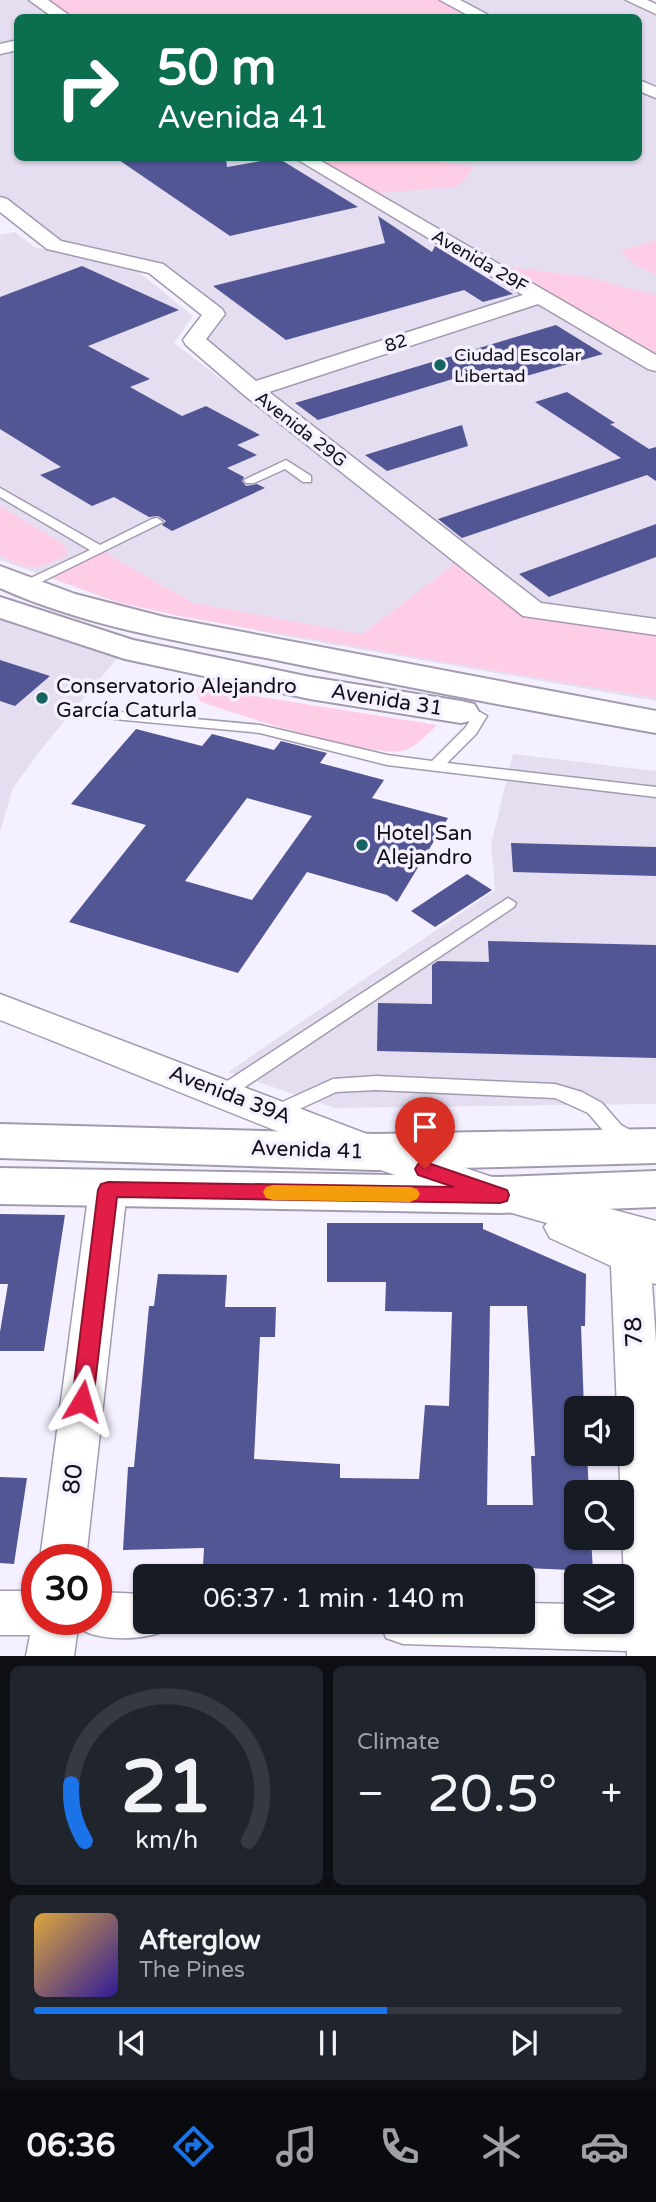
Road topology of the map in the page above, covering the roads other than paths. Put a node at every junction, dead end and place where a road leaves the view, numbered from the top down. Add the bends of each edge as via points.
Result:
1 (37, 0) edge
2 (448, 0) edge
3 (634, 0) edge
4 (656, 9) edge
5 (60, 14) edge
6 (479, 14) edge
7 (309, 161) edge
8 (0, 203) edge
9 (541, 296) junction
10 (656, 365) edge
11 (252, 390) junction
12 (307, 479) dead end
13 (250, 480) dead end
14 (0, 492) edge
15 (157, 522) dead end
16 (100, 550) junction
17 (8, 590) edge
18 (656, 626) edge
19 (109, 715) dead end
20 (480, 716) junction
21 (656, 722) edge
22 (656, 748) edge
23 (437, 764) junction
24 (656, 792) edge
25 (508, 903) dead end
26 (0, 1006) edge
27 (224, 1092) junction
28 (276, 1113) junction
29 (0, 1141) edge
30 (375, 1152) junction
31 (652, 1161) edge
32 (0, 1186) edge
33 (108, 1190) junction
34 (500, 1195) junction
35 (648, 1255) edge
36 (65, 1544) edge
37 (0, 1613) edge
38 (21, 1613) edge
39 (112, 1615) edge
40 (133, 1616) edge
41 (535, 1631) edge
42 (53, 1635) edge
43 (651, 1638) edge
44 (50, 1656) edge

1 - 5 street
2 - 6 street
3 - 4 street
7 - 9 street, Avenida 29F
8 - 11 street, Avenida 29G via 54,245 156,268 214,314 194,340
9 - 10 street, Avenida 29F
9 - 11 street, 82
11 - 18 street, Avenida 29G via 533,610
12 - 13 lane via 286,464
14 - 16 lane
15 - 16 lane
16 - 17 lane
17 - 20 main road, Avenida 31 via 125,649 310,688
17 - 21 main road, Avenida 31 via 127,619
19 - 23 lane via 260,729 387,760
20 - 22 main road, Avenida 31
20 - 23 lane
23 - 24 lane
25 - 27 lane
26 - 27 street, Avenida 39A
27 - 28 street, Avenida 39A
28 - 30 street, Avenida 39A
28 - 31 lane via 333,1086 376,1083 555,1090 595,1108
29 - 30 main road, Avenida 41
30 - 31 main road, Avenida 41
30 - 34 street, Avenida 39A
31 - 34 main road, Avenida 41
32 - 33 main road, Avenida 41
33 - 34 main road, Avenida 41
33 - 36 street, 80
34 - 35 street, Avenida 39A
35 - 43 street, 78
37 - 38 street
39 - 40 street
41 - 43 street
42 - 44 street

